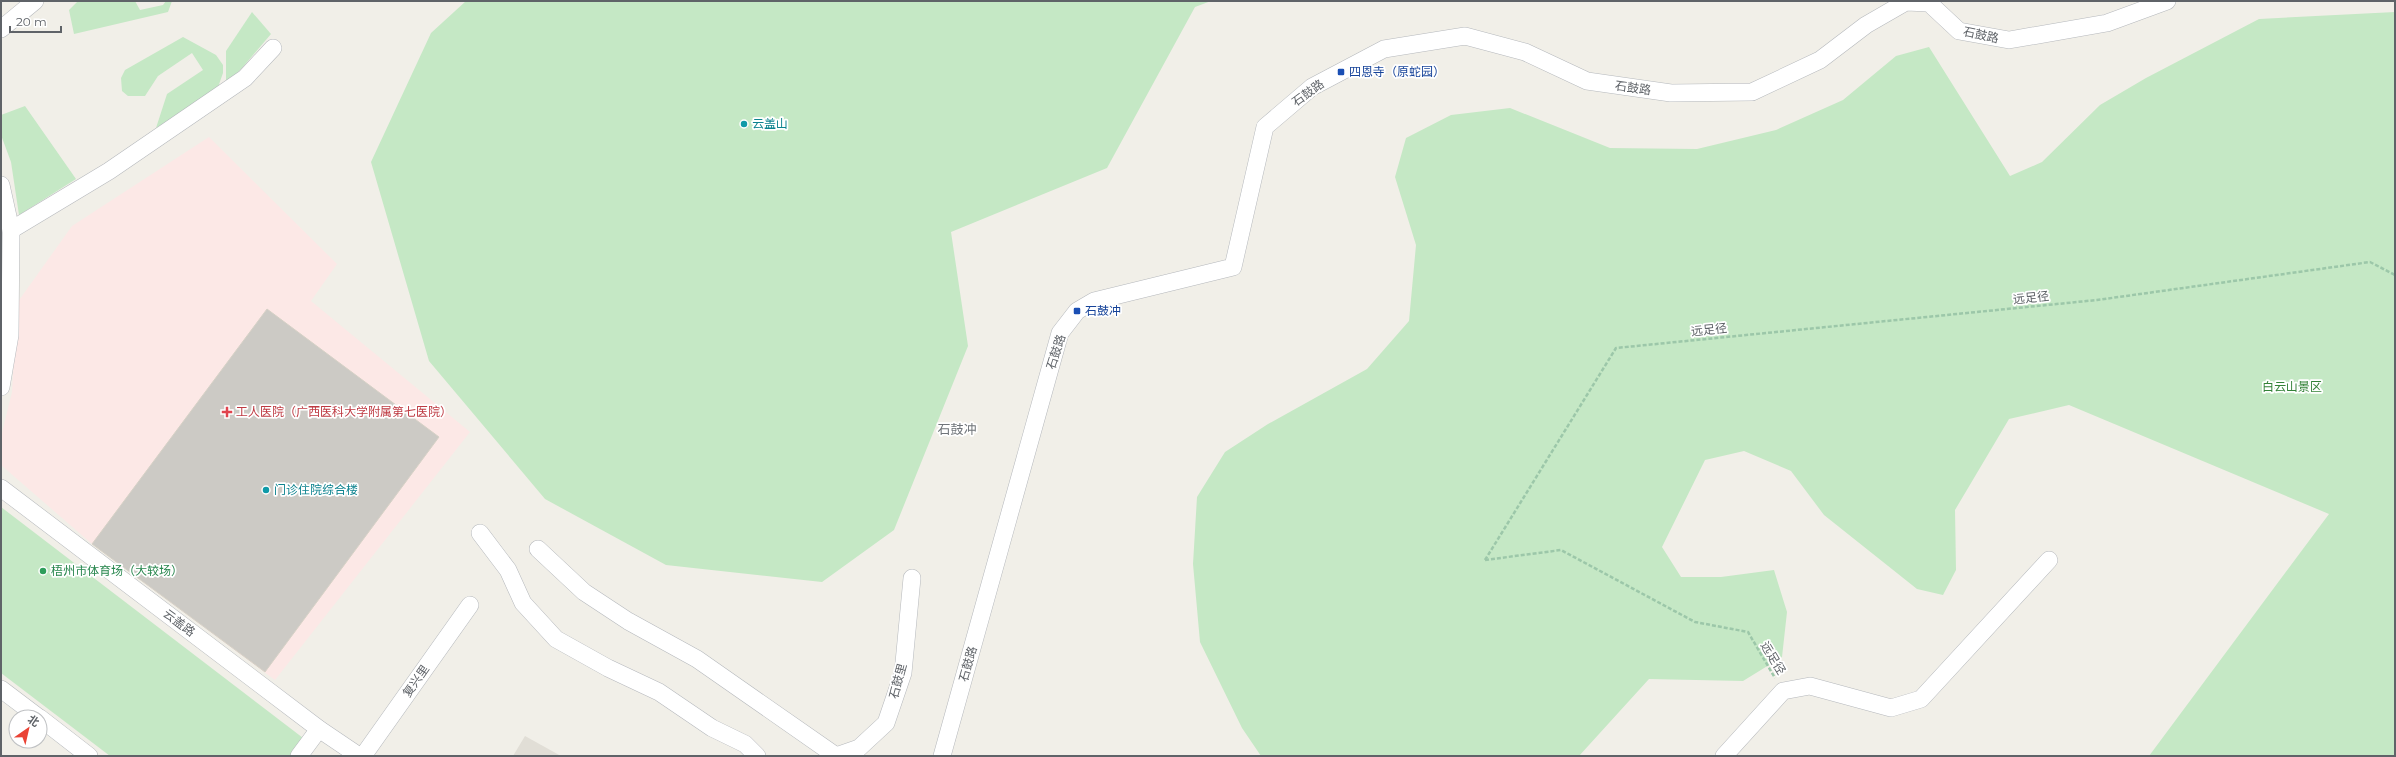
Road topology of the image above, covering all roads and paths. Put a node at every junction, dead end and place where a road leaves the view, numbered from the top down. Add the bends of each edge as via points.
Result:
1 (34, 1) edge
2 (2167, 1) edge
3 (1, 29) edge
4 (273, 48) dead end
5 (1, 185) edge
6 (11, 230) junction
7 (2395, 275) edge
8 (6, 335) edge
9 (1, 387) edge
10 (1, 488) edge
11 (480, 533) dead end
12 (538, 548) dead end
13 (2049, 560) dead end
14 (912, 578) dead end
15 (470, 605) dead end
16 (1, 688) edge
17 (1783, 691) junction
18 (28, 709) edge
19 (48, 725) edge
20 (319, 729) junction
21 (89, 756) edge
22 (299, 756) edge
23 (359, 756) edge
24 (363, 756) edge
25 (758, 756) edge
26 (836, 756) edge
27 (942, 756) edge
28 (1724, 756) edge

1 - 3 street
2 - 27 street, 石鼓路 via 2107,23 2009,40 1959,31 1929,3 1906,2 1866,25 1820,60 1752,92 1671,93 1587,82 1525,52 1465,36 1384,49 1312,87 1265,127 1233,266 1094,301 1077,311 1060,333
4 - 6 street via 245,78 110,171
5 - 6 street
6 - 8 street
7 - 17 path, 远足径 via 2370,262 2097,300 1616,348 1485,560 1561,550 1695,622 1748,632
8 - 9 street
10 - 20 street, 云盖路
11 - 25 street via 508,570 523,603 556,639 659,692 712,728 745,744
12 - 26 street via 584,592 628,621 697,659
13 - 17 street via 1921,699 1891,708 1810,686
14 - 26 street, 石鼓里 via 903,673 886,723 859,748
15 - 24 street, 复兴里
16 - 18 street
17 - 28 street
19 - 21 street
20 - 22 street
20 - 23 street, 云盖路

